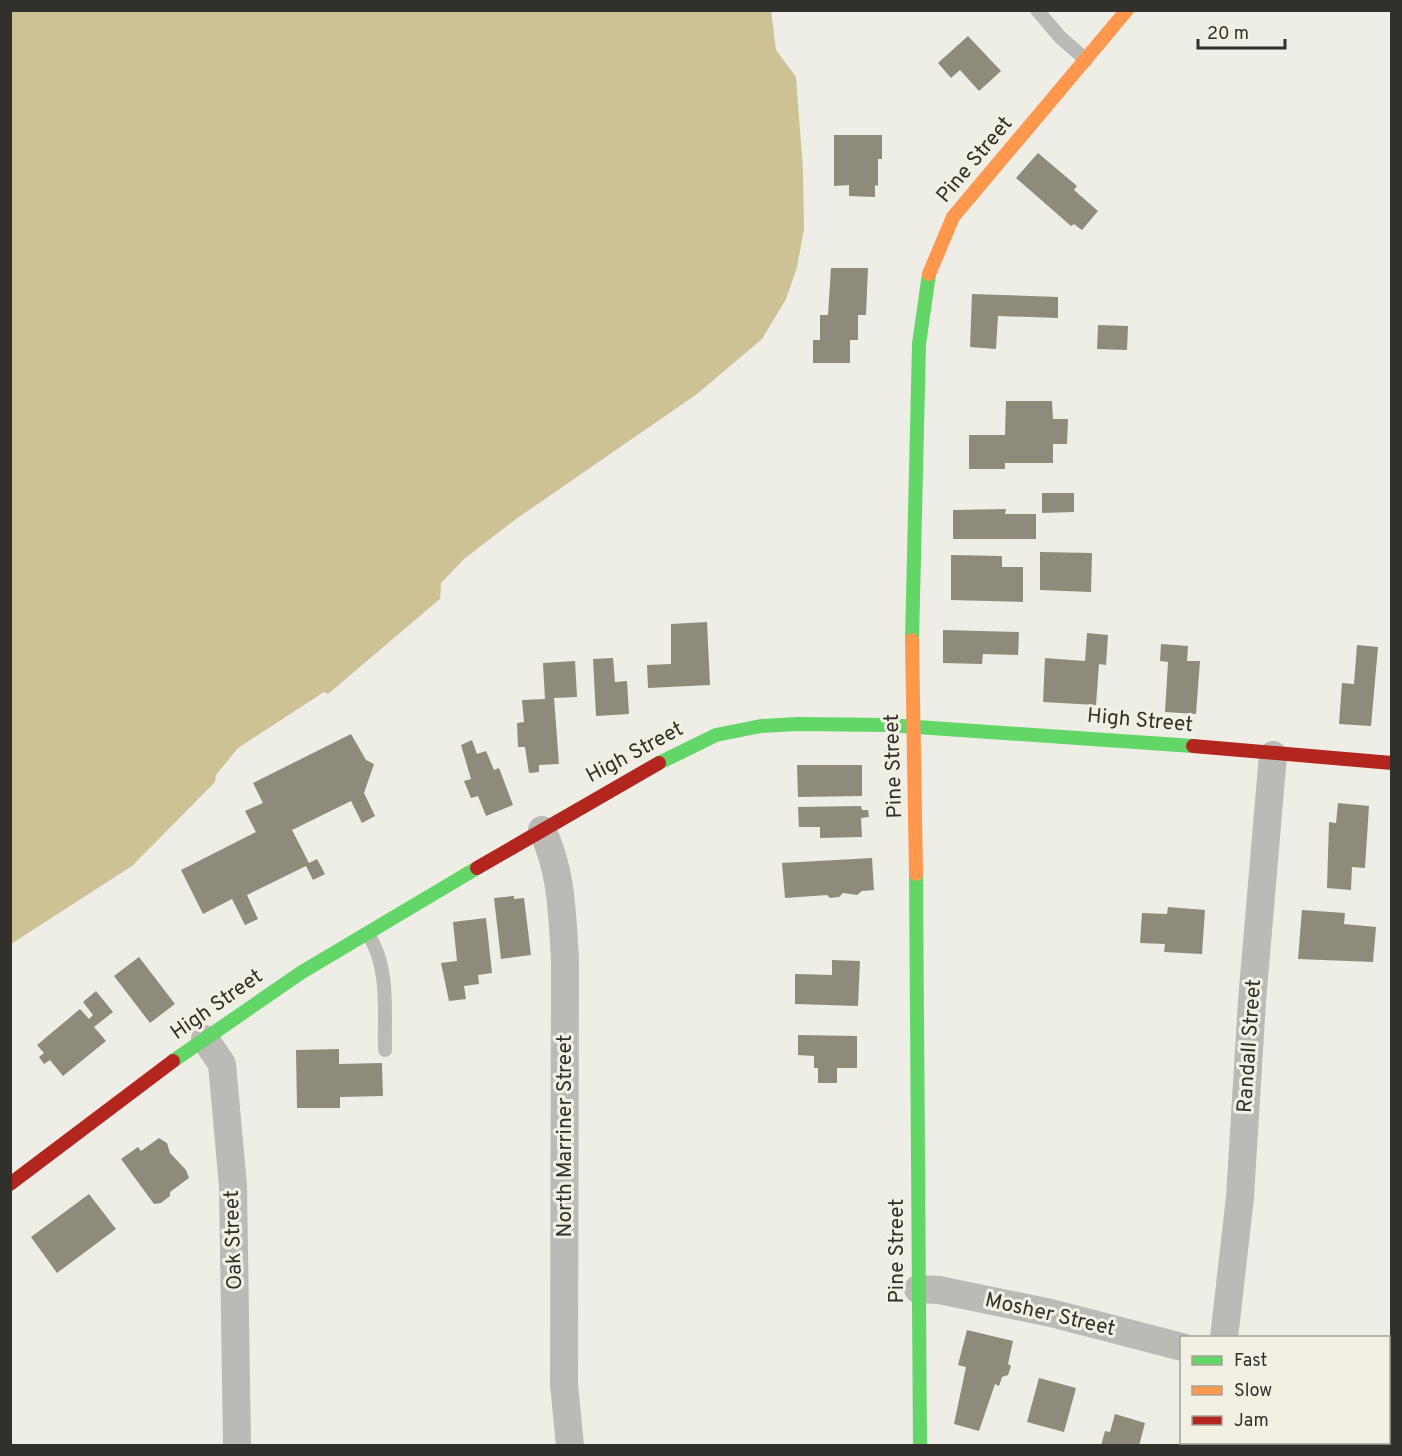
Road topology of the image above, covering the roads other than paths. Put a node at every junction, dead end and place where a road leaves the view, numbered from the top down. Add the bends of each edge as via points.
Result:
1 (1037, 10) edge
2 (1126, 10) edge
3 (1086, 60) junction
4 (914, 727) junction
5 (1274, 755) junction
6 (1392, 763) edge
7 (543, 830) junction
8 (368, 934) junction
9 (205, 1039) junction
10 (385, 1050) dead end
11 (10, 1184) edge
12 (918, 1289) junction
13 (1224, 1336) edge
14 (1180, 1346) edge
15 (237, 1446) edge
16 (570, 1446) edge
17 (920, 1446) edge

1 - 3 lane
2 - 3 street, Pine Street
3 - 4 street, Pine Street via 953,217 929,274 919,344 916,411
4 - 5 street, High Street via 1084,737
4 - 7 street, High Street via 797,724 716,735 684,749
4 - 12 street, Pine Street
5 - 6 street, High Street
5 - 13 street, Randall Street via 1252,1001 1240,1197
7 - 8 street, High Street
7 - 16 street, North Marriner Street via 554,854 565,958 564,1384
8 - 9 street, High Street via 302,972
8 - 10 lane via 379,952 383,971
9 - 11 street, High Street
9 - 15 street, Oak Street via 222,1064 233,1186
12 - 14 street, Mosher Street via 1052,1313
12 - 17 street, Pine Street

